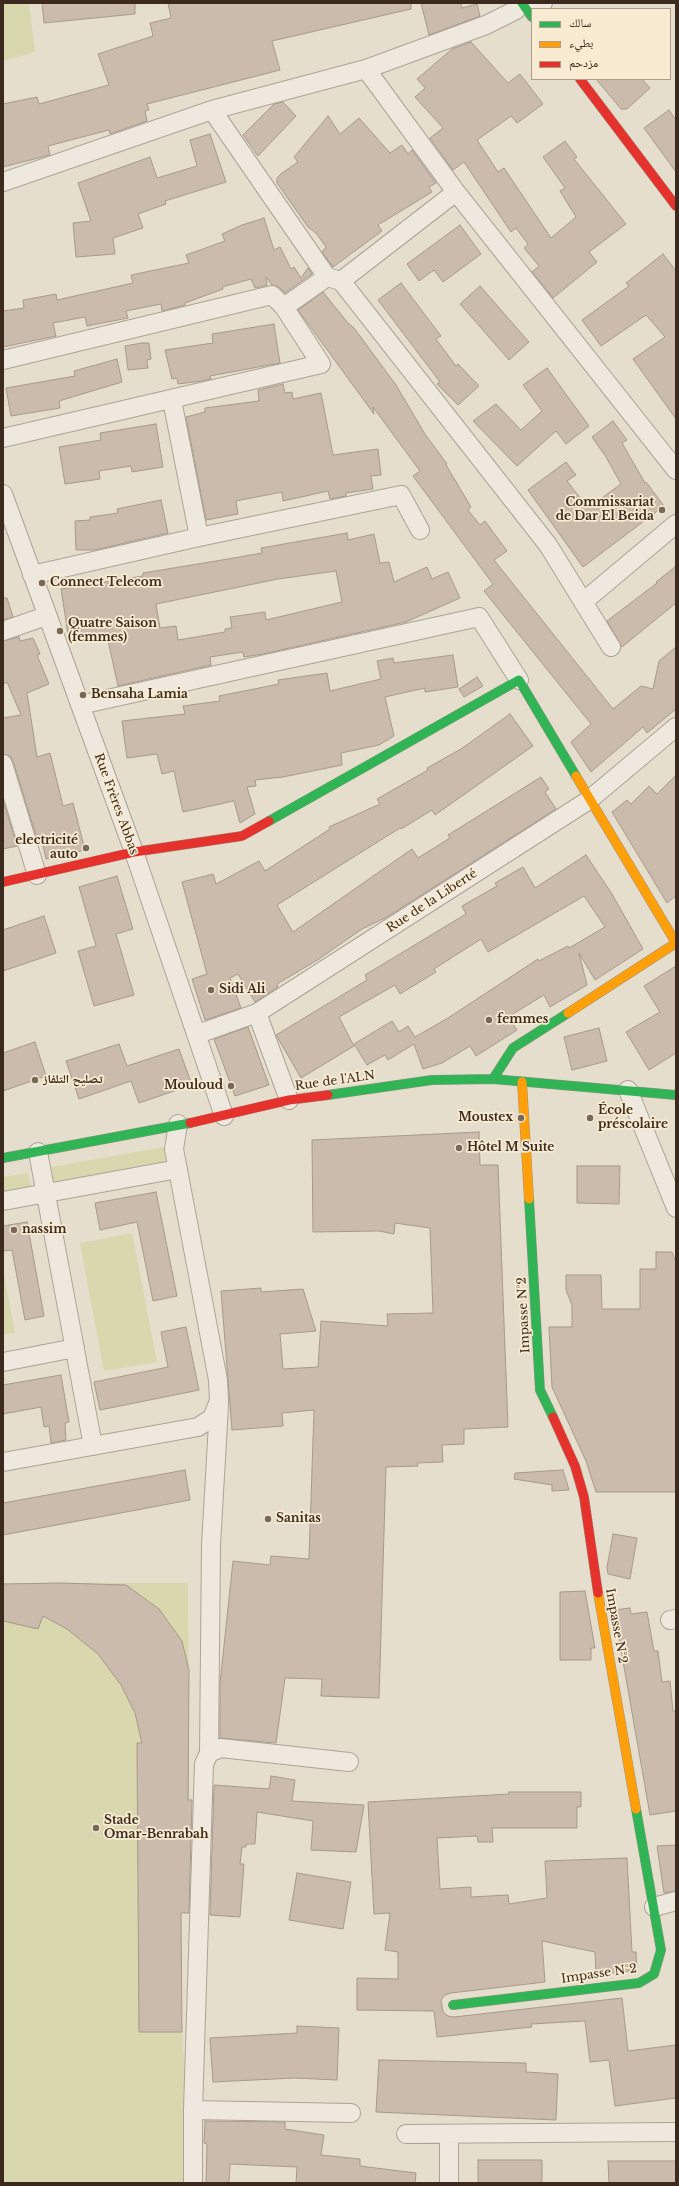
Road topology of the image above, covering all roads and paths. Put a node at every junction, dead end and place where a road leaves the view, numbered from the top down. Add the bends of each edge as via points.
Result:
1 (530, 9) edge
2 (366, 69) junction
3 (581, 80) edge
4 (212, 110) junction
5 (3, 182) edge
6 (456, 192) junction
7 (676, 206) edge
8 (334, 279) junction
9 (284, 307) junction
10 (3, 360) edge
11 (172, 400) junction
12 (3, 438) edge
13 (676, 470) edge
14 (3, 494) edge
15 (676, 524) edge
16 (420, 530) dead end
17 (199, 537) junction
18 (32, 575) junction
19 (583, 602) junction
20 (46, 616) junction
21 (3, 631) edge
22 (611, 647) dead end
23 (519, 680) junction
24 (80, 705) junction
25 (676, 727) edge
26 (3, 764) edge
27 (589, 800) junction
28 (134, 852) junction
29 (37, 875) junction
30 (3, 882) edge
31 (257, 1012) junction
32 (198, 1034) junction
33 (493, 1079) junction
34 (522, 1082) junction
35 (628, 1090) junction
36 (676, 1094) edge
37 (289, 1100) junction
38 (224, 1116) junction
39 (178, 1124) junction
40 (38, 1152) junction
41 (3, 1158) edge
42 (178, 1169) junction
43 (46, 1193) junction
44 (3, 1201) edge
45 (676, 1208) edge
46 (75, 1348) junction
47 (3, 1362) edge
48 (219, 1401) junction
49 (93, 1446) junction
50 (3, 1462) edge
51 (210, 1753) junction
52 (349, 1762) dead end
53 (676, 1901) edge
54 (654, 1907) junction
55 (453, 2005) dead end
56 (193, 2110) junction
57 (351, 2113) dead end
58 (676, 2132) edge
59 (406, 2134) dead end
60 (449, 2134) junction
61 (193, 2183) edge
62 (449, 2183) edge

1 - 2 street
2 - 4 street
2 - 6 street
3 - 7 street
4 - 5 street
4 - 8 street
6 - 8 street
6 - 13 street
8 - 9 street
8 - 19 street via 548,544
9 - 10 street via 272,295
9 - 11 street via 321,364
11 - 12 street
11 - 17 street
14 - 18 street, Rue Frères Abbas
15 - 19 street
16 - 17 street via 401,495
17 - 18 street
18 - 20 street, Rue Frères Abbas
19 - 22 street
20 - 21 street
20 - 24 street, Rue Frères Abbas
23 - 24 street via 479,617
23 - 27 street
23 - 28 street via 242,836
24 - 28 street, Rue Frères Abbas
25 - 27 street, Rue de la Liberté
26 - 29 street
27 - 31 street, Rue de la Liberté
27 - 33 street via 676,942 513,1048
28 - 29 street
28 - 32 street, Rue Frères Abbas
29 - 30 street
31 - 32 street, Rue de la Liberté
31 - 37 street
32 - 38 street, Rue Frères Abbas
33 - 34 street, Rue de l'ALN
33 - 37 street, Rue de l'ALN via 432,1080
34 - 35 street, Rue de l'ALN
34 - 54 street, Impasse N°2 via 540,1390 574,1466 584,1497 598,1593
35 - 36 street, Rue de l'ALN
35 - 45 street
37 - 38 street, Rue de l'ALN
38 - 39 street, Rue de l'ALN
39 - 40 street, Rue de l'ALN
39 - 42 street via 174,1149
40 - 41 street, Rue de l'ALN
40 - 43 street
42 - 43 street
42 - 48 street via 218,1380
43 - 44 street
43 - 46 street
46 - 47 street
46 - 49 street
48 - 49 street via 212,1418 198,1427
48 - 51 street via 211,1544
49 - 50 street
51 - 52 street via 220,1748
51 - 56 street via 204,1764
53 - 54 street
54 - 55 street, Impasse N°2 via 661,1950 654,1974 639,1983
56 - 57 street
56 - 61 street
58 - 60 street
59 - 60 street
60 - 62 street

